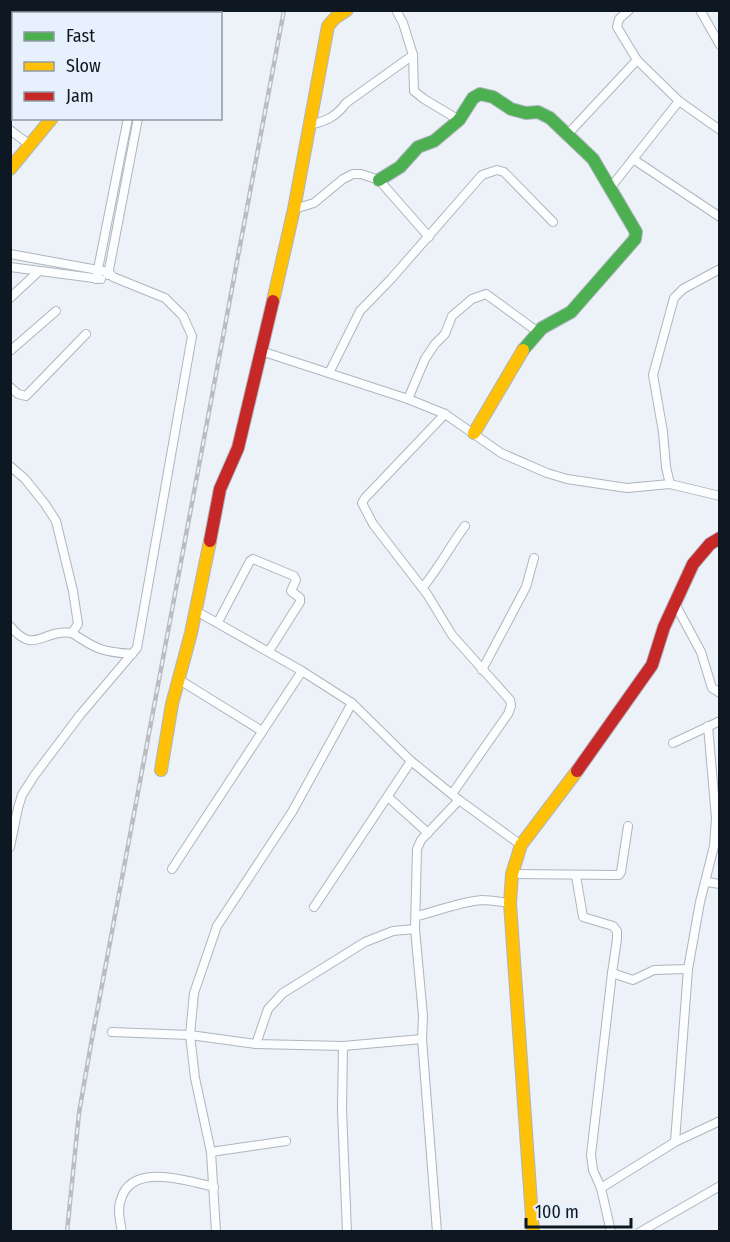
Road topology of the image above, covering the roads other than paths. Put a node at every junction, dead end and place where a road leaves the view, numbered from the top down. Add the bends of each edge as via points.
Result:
1 (347, 10) edge
2 (396, 10) edge
3 (629, 10) edge
4 (700, 10) edge
5 (720, 45) edge
6 (413, 55) junction
7 (637, 60) junction
8 (679, 101) junction
9 (50, 120) edge
10 (128, 120) edge
11 (138, 120) edge
12 (459, 120) junction
13 (310, 125) junction
14 (10, 130) edge
15 (720, 130) edge
16 (567, 135) junction
17 (30, 145) junction
18 (633, 159) junction
19 (10, 169) edge
20 (379, 180) junction
21 (611, 187) junction
22 (294, 209) junction
23 (720, 217) edge
24 (553, 222) dead end
25 (429, 237) junction
26 (10, 254) edge
27 (10, 267) edge
28 (720, 269) edge
29 (98, 270) junction
30 (38, 272) junction
31 (110, 276) junction
32 (96, 279) junction
33 (10, 298) edge
34 (56, 311) dead end
35 (538, 332) junction
36 (86, 334) dead end
37 (10, 351) edge
38 (261, 351) junction
39 (329, 373) junction
40 (10, 387) edge
41 (408, 399) junction
42 (445, 414) junction
43 (474, 433) junction
44 (10, 466) edge
45 (670, 484) junction
46 (720, 496) edge
47 (465, 526) dead end
48 (720, 538) edge
49 (534, 558) dead end
50 (423, 587) junction
51 (674, 602) junction
52 (196, 610) junction
53 (218, 622) junction
54 (10, 626) edge
55 (72, 633) junction
56 (269, 651) junction
57 (132, 654) junction
58 (482, 670) junction
59 (302, 671) junction
60 (178, 679) junction
61 (720, 693) edge
62 (352, 703) junction
63 (720, 721) edge
64 (708, 726) junction
65 (262, 731) junction
66 (673, 743) dead end
67 (411, 761) junction
68 (161, 770) dead end
69 (388, 797) junction
70 (455, 797) junction
71 (628, 826) dead end
72 (428, 833) junction
73 (521, 845) junction
74 (10, 848) edge
75 (172, 869) dead end
76 (512, 874) junction
77 (576, 876) junction
78 (706, 882) junction
79 (720, 884) edge
80 (510, 903) junction
81 (314, 907) dead end
82 (417, 916) junction
83 (415, 929) junction
84 (688, 969) junction
85 (612, 973) junction
86 (112, 1032) dead end
87 (190, 1035) junction
88 (422, 1039) junction
89 (256, 1044) junction
90 (343, 1046) junction
91 (720, 1121) edge
92 (286, 1141) dead end
93 (675, 1142) junction
94 (211, 1152) junction
95 (720, 1186) edge
96 (214, 1187) junction
97 (601, 1188) junction
98 (122, 1232) edge
99 (216, 1232) edge
100 (347, 1232) edge
101 (436, 1232) edge
102 (533, 1232) edge
103 (611, 1232) edge
104 (640, 1232) edge

1 - 13 street via 328,26
2 - 6 street
3 - 7 street via 617,27
4 - 5 street
6 - 12 street via 414,91
6 - 13 street via 346,103 339,113
7 - 8 street
7 - 16 street
8 - 15 street
8 - 18 street
9 - 17 street
10 - 29 street
11 - 31 street
12 - 16 street via 480,94 511,109 538,112
12 - 20 street
13 - 22 street
14 - 17 street
16 - 21 street via 593,159
17 - 19 street
18 - 21 street
18 - 23 street
20 - 22 street via 353,174 314,203
20 - 25 street
21 - 35 street via 636,232 635,239 571,312
22 - 38 street
24 - 25 street via 504,172 496,170 482,175
25 - 39 street via 360,311
26 - 29 street
27 - 30 street
28 - 45 street via 674,298 653,375
29 - 31 street
29 - 32 street
30 - 32 street
30 - 33 street
31 - 32 street
31 - 57 street via 165,298 183,316 192,336 137,648
34 - 37 street
35 - 41 street via 486,294 472,299 453,316 446,334 425,359
35 - 43 street via 520,354
36 - 40 street via 26,396
38 - 39 street
38 - 52 street via 238,448 220,489
39 - 41 street
41 - 42 street
42 - 43 street
42 - 50 street via 362,503 373,524
43 - 45 street via 501,453 567,480 627,488
44 - 55 street via 25,479 56,521 75,602 78,624
45 - 46 street
47 - 50 street
48 - 51 street via 693,564
49 - 58 street via 526,587
50 - 58 street via 452,635
51 - 61 street via 701,652 712,688
51 - 73 street via 652,665
52 - 53 street
52 - 60 street
53 - 56 street
53 - 56 street via 252,559 294,576 291,591 300,602
54 - 55 street via 24,640 32,641 58,632
55 - 57 street via 98,649
56 - 59 street
57 - 74 street via 80,715 22,795
58 - 70 street via 511,706
59 - 62 street
59 - 65 street
60 - 65 street
60 - 68 street
62 - 67 street
62 - 87 street via 292,812 217,926 194,993
63 - 64 street
64 - 66 street
64 - 78 street via 716,818
65 - 75 street
67 - 69 street
67 - 70 street
69 - 72 street
69 - 81 street
70 - 72 street
70 - 73 street
71 - 77 street via 618,875
72 - 82 street via 417,849
73 - 76 street
76 - 77 street
76 - 80 street
77 - 85 street via 583,917 613,926 617,931
78 - 79 street
78 - 84 street
80 - 82 street via 484,900
80 - 102 street
82 - 83 street
83 - 88 street
83 - 89 street via 393,931 366,942 283,993 268,1010
84 - 85 street via 654,970 633,980
84 - 93 street
85 - 97 street via 591,1155
86 - 87 street
87 - 89 street
87 - 94 street
88 - 90 street
88 - 101 street
89 - 90 street
90 - 100 street
91 - 93 street
92 - 94 street
93 - 97 street
94 - 96 street
95 - 104 street
96 - 98 street via 162,1176 135,1181 121,1198
96 - 99 street
97 - 103 street

